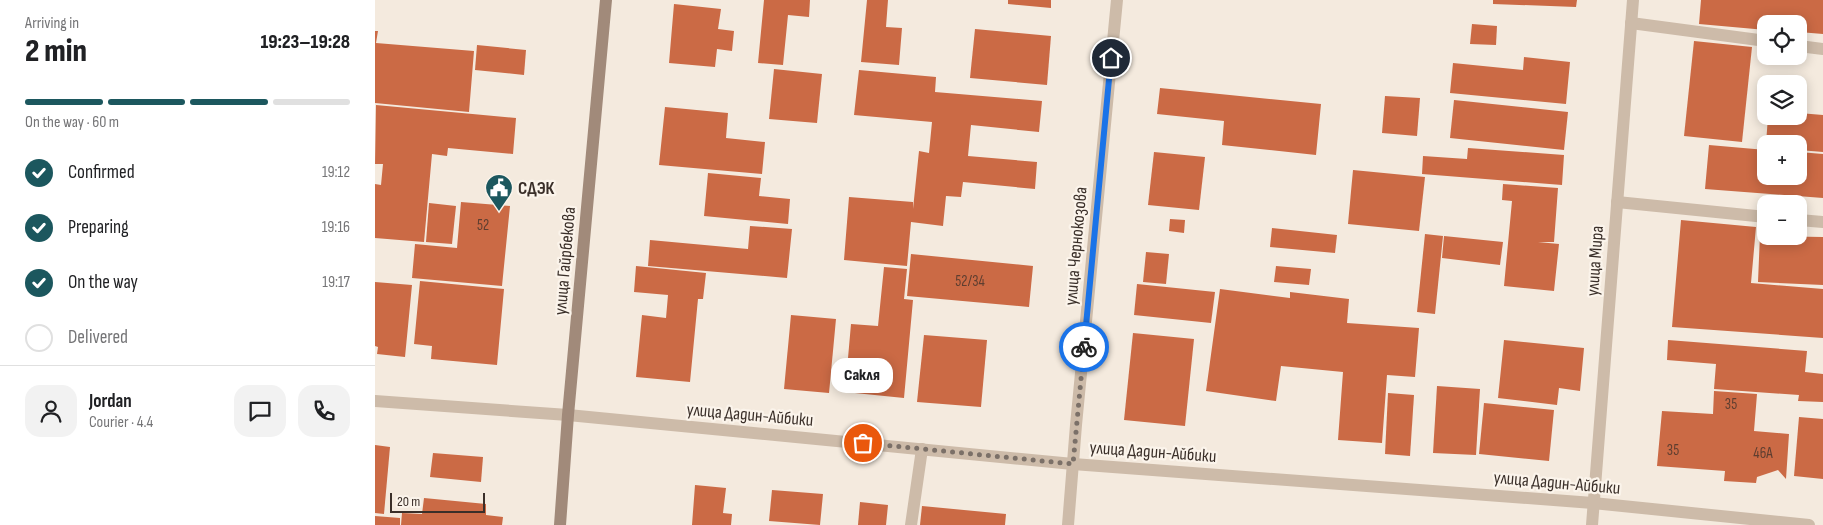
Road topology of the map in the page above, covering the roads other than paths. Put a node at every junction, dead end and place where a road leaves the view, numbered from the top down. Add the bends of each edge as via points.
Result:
1 (606, 0) edge
2 (1117, 0) edge
3 (1633, 0) edge
4 (1631, 23) junction
5 (1757, 40) edge
6 (1807, 47) edge
7 (1823, 49) edge
8 (1617, 202) junction
9 (1757, 215) edge
10 (1807, 221) edge
11 (1823, 222) edge
12 (375, 400) edge
13 (568, 415) junction
14 (922, 449) junction
15 (1073, 464) junction
16 (1593, 503) junction
17 (560, 525) edge
18 (911, 525) edge
19 (1068, 525) edge
20 (1592, 525) edge
21 (1809, 525) edge

1 - 13 main road, улица Гайрбекова
2 - 15 street, улица Чернокозова
3 - 4 street, улица Мира
4 - 5 street
4 - 8 street, улица Мира
6 - 7 street
8 - 9 street
8 - 16 street, улица Мира
10 - 11 street
12 - 13 street, улица Дадин-Айбики
13 - 14 street, улица Дадин-Айбики
13 - 17 main road, улица Гайрбекова
14 - 15 street, улица Дадин-Айбики
14 - 18 street
15 - 16 street, улица Дадин-Айбики
15 - 19 street, улица Чернокозова
16 - 20 street, улица Мира
16 - 21 street, улица Дадин-Айбики

